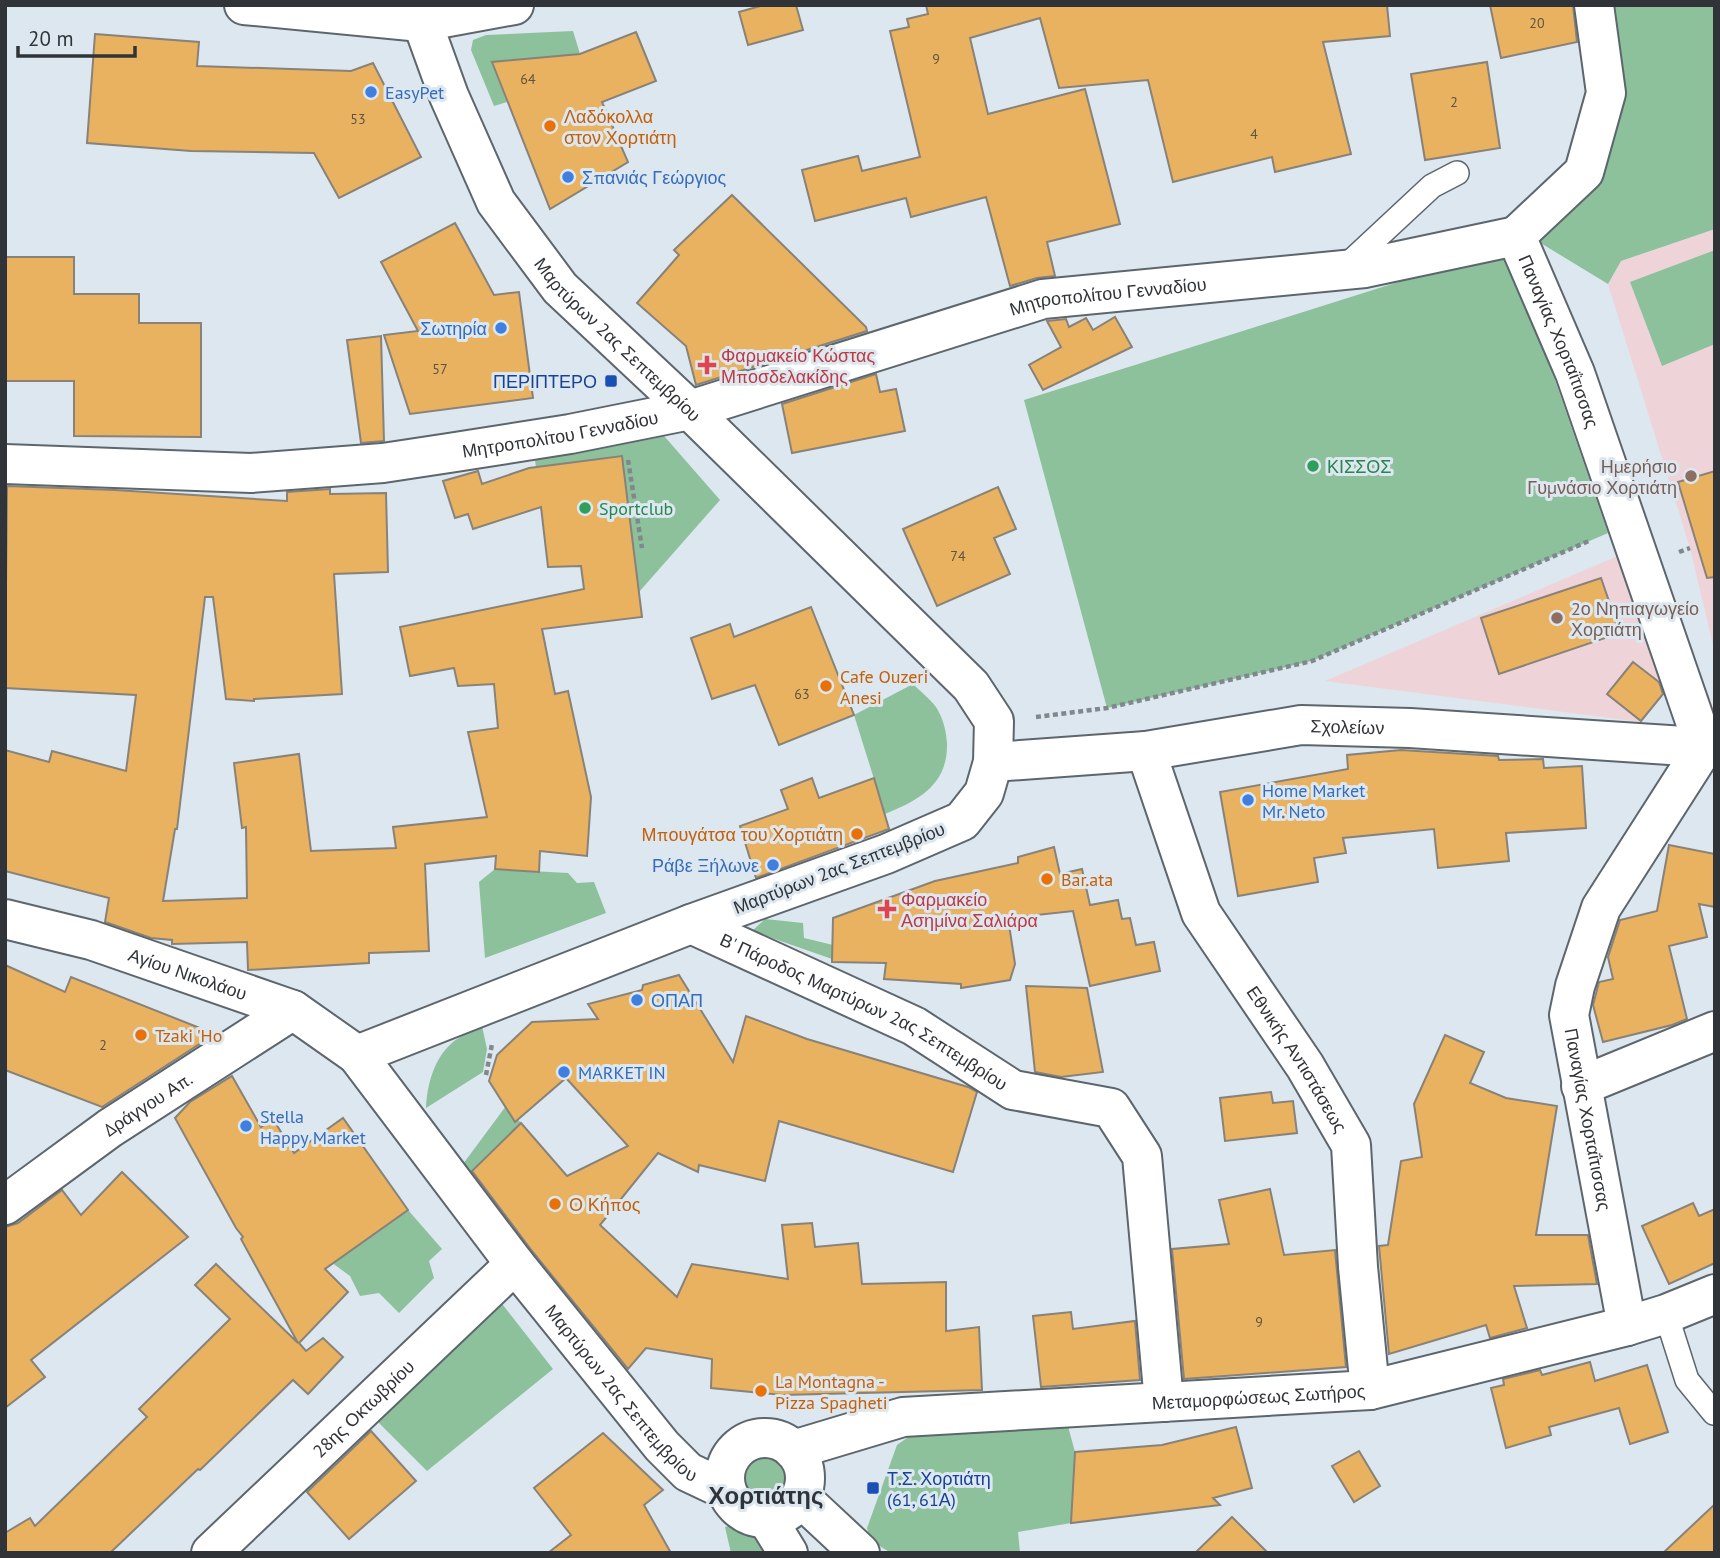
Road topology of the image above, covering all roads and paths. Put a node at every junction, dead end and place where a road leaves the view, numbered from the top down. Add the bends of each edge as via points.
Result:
1 (244, 5) edge
2 (514, 5) edge
3 (1594, 5) edge
4 (419, 14) edge
5 (1457, 173) dead end
6 (1516, 236) junction
7 (1342, 270) junction
8 (690, 410) junction
9 (623, 425) junction
10 (5, 464) edge
11 (1596, 538) dead end
12 (642, 548) dead end
13 (994, 721) junction
14 (1710, 748) edge
15 (1146, 751) junction
16 (993, 762) junction
17 (5, 919) edge
18 (691, 924) junction
19 (293, 1010) junction
20 (1715, 1031) edge
21 (357, 1055) junction
22 (1581, 1086) junction
23 (5, 1205) edge
24 (515, 1264) junction
25 (1715, 1294) edge
26 (1666, 1314) junction
27 (1627, 1325) junction
28 (1370, 1390) junction
29 (1164, 1402) junction
30 (1714, 1413) edge
31 (793, 1450) junction
32 (726, 1490) junction
33 (801, 1498) junction
34 (767, 1519) junction
35 (212, 1553) edge
36 (788, 1553) edge
37 (860, 1553) edge

1 - 4 street
2 - 4 street
3 - 6 street, Παναγίας Χορταΐτισσας via 1606,93 1584,172
4 - 8 street, Μαρτύρων 2ας Σεπτεμβρίου via 496,202 560,288
5 - 7 lane via 1432,186
6 - 7 street, Μητροπολίτου Γενναδίου
6 - 14 street, Παναγίας Χορταΐτισσας via 1575,373
7 - 8 street, Μητροπολίτου Γενναδίου via 1043,299
8 - 9 street, Μητροπολίτου Γενναδίου
8 - 13 street, Μαρτύρων 2ας Σεπτεμβρίου via 971,686
9 - 10 street, Μητροπολίτου Γενναδίου via 383,463 251,473
9 - 12 path
11 - 13 path via 1312,661 1107,708
13 - 16 street, Μαρτύρων 2ας Σεπτεμβρίου
14 - 15 street, Σχολείων via 1301,724
14 - 22 street, Παναγίας Χορταΐτισσας via 1601,908 1569,1015
15 - 16 street, Σχολείων
15 - 28 street, Εθνικής Αντιστάσεως via 1202,913 1305,1066 1351,1145
16 - 18 street, Μαρτύρων 2ας Σεπτεμβρίου via 984,793 962,821 886,854
17 - 19 street, Αγίου Νικολάου via 91,940
18 - 21 street, Μαρτύρων 2ας Σεπτεμβρίου
18 - 29 street, Β' Πάροδος Μαρτύρων 2ας Σεπτεμβρίου via 914,1026 1013,1090 1111,1108 1142,1156
19 - 21 street, Αγίου Νικολάου
19 - 23 street, Δράγγου Απ. via 110,1128
20 - 22 street
21 - 24 street, Μαρτύρων 2ας Σεπτεμβρίου
22 - 27 street, Παναγίας Χορταΐτισσας
24 - 32 street, Μαρτύρων 2ας Σεπτεμβρίου via 662,1446 688,1472
24 - 35 street, 28ης Οκτωβρίου
25 - 26 street, Μεταμορφώσεως Σωτήρος
26 - 27 street, Μεταμορφώσεως Σωτήρος
26 - 30 lane via 1687,1380
27 - 28 street, Μεταμορφώσεως Σωτήρος
28 - 29 street, Μεταμορφώσεως Σωτήρος
29 - 31 street, Μεταμορφώσεως Σωτήρος via 902,1417
31 - 32 street via 770,1438 744,1443 727,1462
31 - 33 street via 805,1472
32 - 34 street via 746,1516
33 - 34 street via 792,1509
33 - 37 street
34 - 36 street

